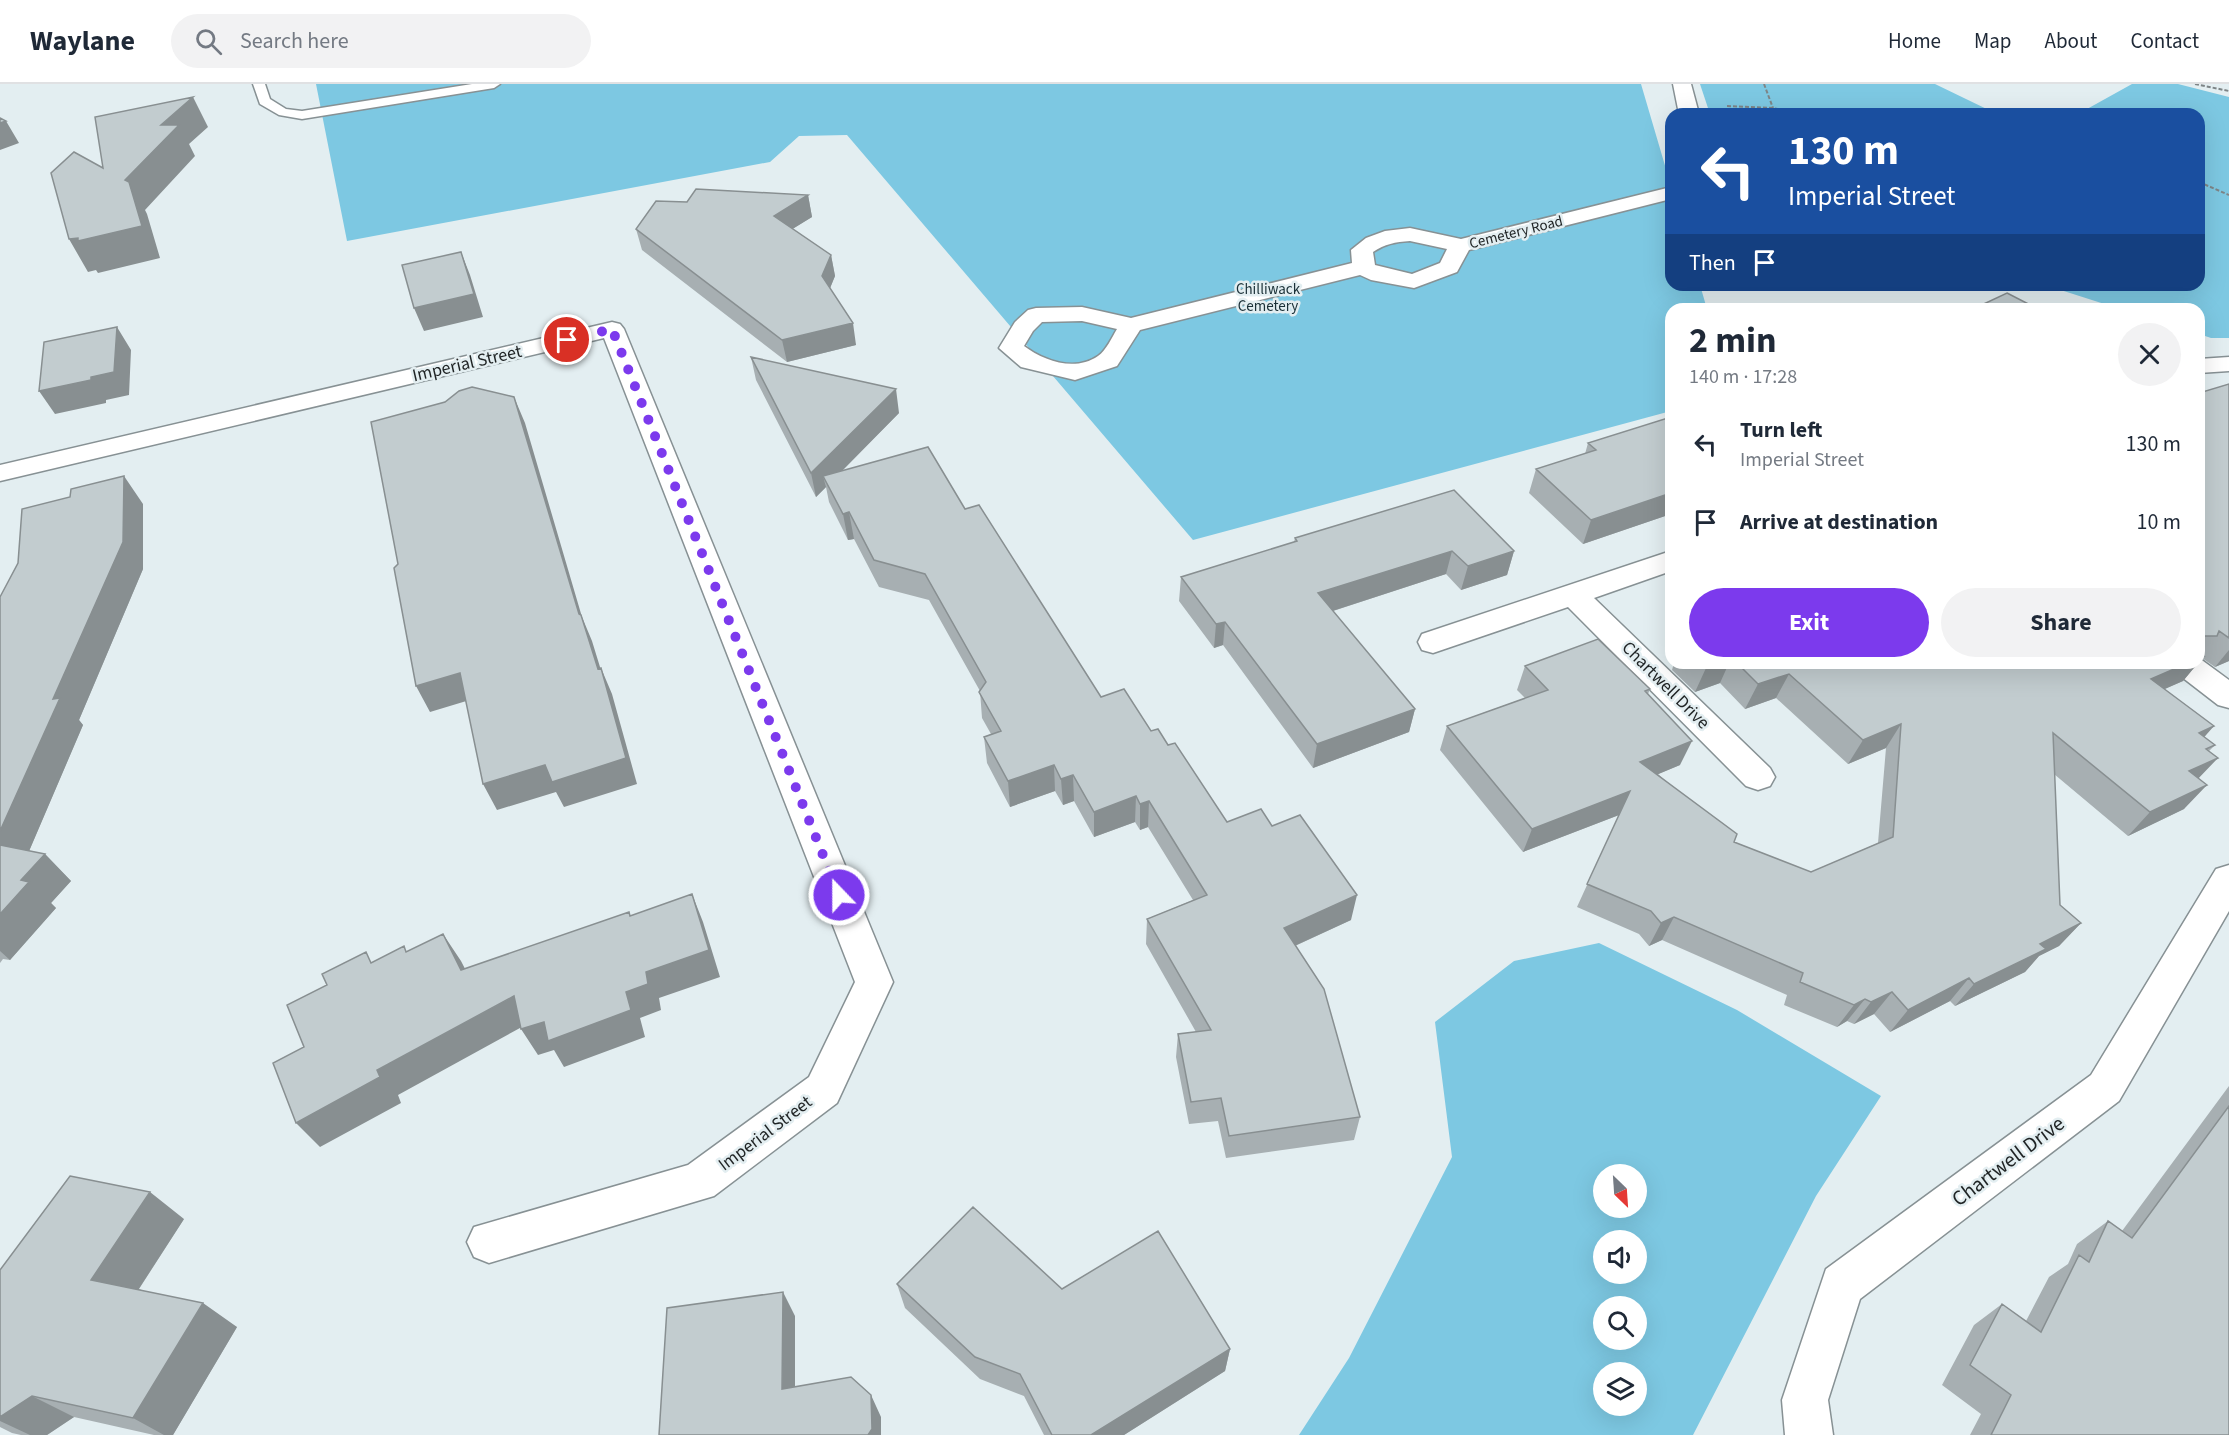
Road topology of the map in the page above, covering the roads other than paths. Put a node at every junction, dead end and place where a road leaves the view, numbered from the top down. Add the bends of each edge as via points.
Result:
1 (259, 84) edge
2 (494, 84) edge
3 (1682, 84) edge
4 (1688, 108) edge
5 (1665, 195) edge
6 (1460, 246) junction
7 (1364, 267) junction
8 (1131, 325) dead end
9 (2229, 364) edge
10 (2205, 366) edge
11 (0, 473) edge
12 (1665, 563) edge
13 (1573, 594) junction
14 (1433, 642) dead end
15 (2194, 669) edge
16 (2229, 697) edge
17 (1758, 777) dead end
18 (2229, 879) edge
19 (489, 1242) dead end
20 (1809, 1435) edge

1 - 2 lane via 264,100 283,112 302,115
3 - 4 street
5 - 6 street, Cemetery Road
6 - 7 street, Cemetery Road via 1449,267 1414,281 1371,273
6 - 7 street via 1407,234 1376,238 1362,250
7 - 8 street
9 - 10 street
11 - 19 street, Imperial Street via 612,329 874,982 823,1090 699,1182
12 - 13 street
13 - 14 street
13 - 17 street, Chartwell Drive
15 - 16 street
18 - 20 street, Chartwell Drive via 2105,1088 1842,1285 1805,1400

